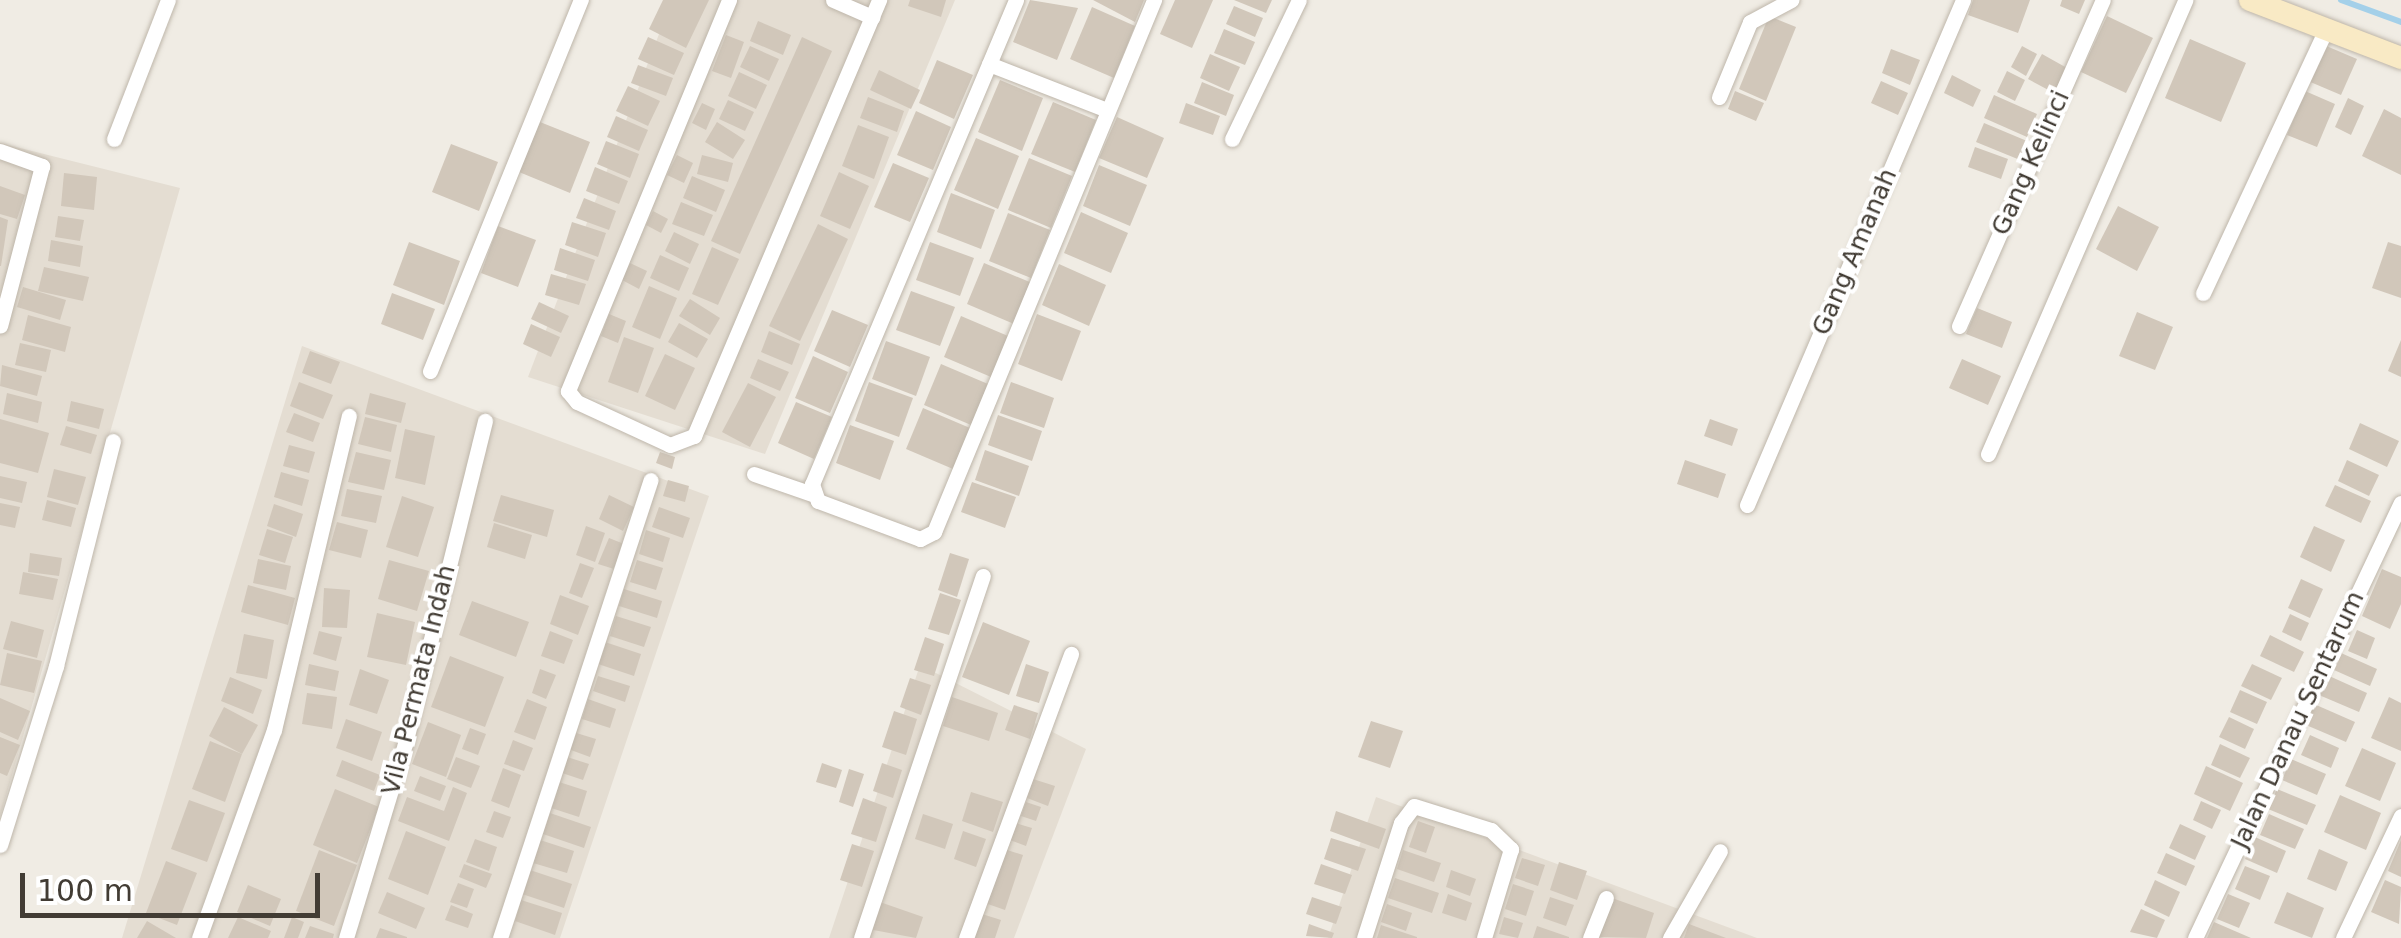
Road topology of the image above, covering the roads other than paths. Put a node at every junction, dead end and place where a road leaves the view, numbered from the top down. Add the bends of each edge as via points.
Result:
1 (168, 0) edge
2 (581, 0) edge
3 (729, 0) edge
4 (833, 0) edge
5 (879, 0) edge
6 (1016, 0) edge
7 (1154, 0) edge
8 (1298, 0) edge
9 (1790, 0) edge
10 (1963, 0) edge
11 (2103, 0) edge
12 (2185, 0) edge
13 (2250, 0) edge
14 (872, 18) junction
15 (2326, 29) junction
16 (2401, 58) edge
17 (989, 64) junction
18 (1719, 97) dead end
19 (1108, 110) junction
20 (114, 139) dead end
21 (1232, 139) dead end
22 (0, 151) edge
23 (2203, 293) dead end
24 (0, 326) edge
25 (1960, 326) dead end
26 (430, 372) dead end
27 (350, 416) dead end
28 (485, 421) dead end
29 (113, 441) dead end
30 (1988, 454) dead end
31 (754, 474) dead end
32 (651, 480) dead end
33 (812, 494) junction
34 (2401, 503) edge
35 (1746, 505) dead end
36 (982, 576) dead end
37 (1071, 654) dead end
38 (2401, 816) edge
39 (0, 845) edge
40 (1720, 851) dead end
41 (1606, 898) dead end
42 (200, 938) edge
43 (346, 938) edge
44 (500, 938) edge
45 (862, 938) edge
46 (966, 938) edge
47 (1364, 938) edge
48 (1484, 938) edge
49 (1590, 938) edge
50 (1670, 938) edge
51 (2195, 938) edge
52 (2343, 938) edge

1 - 20 street
2 - 26 street
3 - 14 street via 568,391 577,402 670,444 694,436
4 - 14 street
5 - 14 street
6 - 17 street
7 - 19 street
8 - 21 street
9 - 18 street via 1750,22
10 - 35 street, Gang Amanah
11 - 25 street, Gang Kelinci
12 - 30 street
13 - 15 street
15 - 16 street
15 - 23 street
17 - 19 street
17 - 33 street
19 - 33 street via 934,532 920,539
22 - 24 street via 42,166
27 - 42 street via 274,730
28 - 43 street, Vila Permata Indah via 405,744
29 - 39 street via 50,686
31 - 33 street
32 - 44 street
34 - 51 street, Jalan Danau Sentarum
36 - 45 street
37 - 46 street
38 - 52 street
40 - 50 street
41 - 49 street
47 - 48 street via 1411,806 1490,830 1509,849

